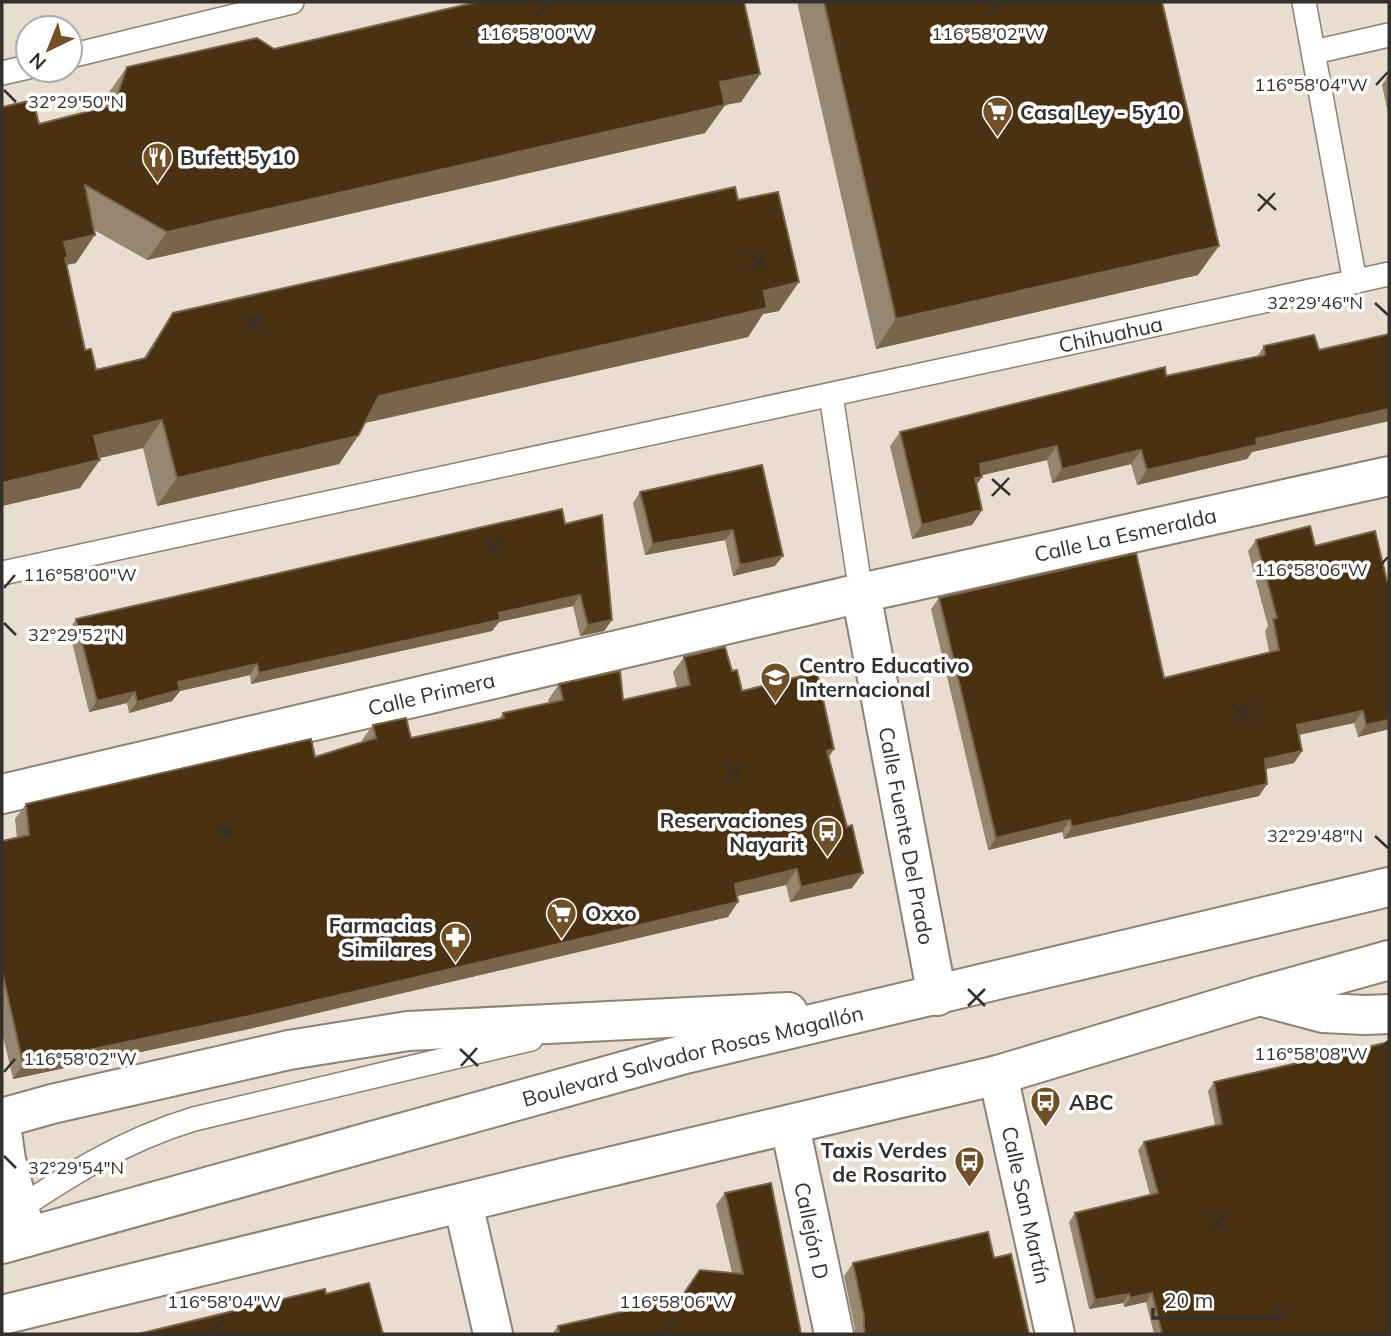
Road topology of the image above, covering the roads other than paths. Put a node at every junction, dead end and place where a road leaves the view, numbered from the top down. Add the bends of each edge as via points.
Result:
1 (292, 2) edge
2 (1304, 2) edge
3 (1389, 35) edge
4 (1314, 51) junction
5 (84, 54) edge
6 (1389, 274) edge
7 (1355, 282) junction
8 (831, 395) junction
9 (1389, 476) edge
10 (2, 573) edge
11 (861, 593) junction
12 (2, 794) edge
13 (1389, 876) edge
14 (1389, 887) edge
15 (1335, 899) junction
16 (1389, 960) edge
17 (937, 996) junction
18 (1260, 996) junction
19 (888, 1007) junction
20 (1389, 1014) edge
21 (606, 1021) junction
22 (998, 1075) junction
23 (2, 1118) edge
24 (790, 1126) junction
25 (2, 1132) edge
26 (463, 1203) junction
27 (13, 1227) edge
28 (2, 1316) edge
29 (6, 1334) edge
30 (494, 1334) edge
31 (834, 1334) edge
32 (1055, 1334) edge

1 - 5 lane
2 - 4 lane
3 - 4 lane
4 - 7 lane
6 - 7 lane, Chihuahua
7 - 8 lane, Chihuahua
8 - 10 lane, Chihuahua
8 - 11 lane
9 - 11 main road, Calle La Esmeralda
11 - 12 main road, Calle Primera
11 - 17 main road, Calle Fuente Del Prado
13 - 15 main road
14 - 15 main road, Boulevard Salvador Rosas Magallón
15 - 17 main road, Boulevard Salvador Rosas Magallón
16 - 18 main road
17 - 19 main road, Boulevard Salvador Rosas Magallón
18 - 20 main road via 1323,1013
18 - 22 main road
19 - 21 main road
19 - 27 main road, Boulevard Salvador Rosas Magallón via 685,1054
21 - 23 main road via 408,1031 289,1050
21 - 27 lane via 155,1131 117,1148
22 - 24 main road
22 - 32 main road, Calle San Martín
24 - 26 main road
24 - 31 main road, Callejón D
25 - 27 main road
26 - 28 main road
26 - 30 main road
28 - 29 main road

